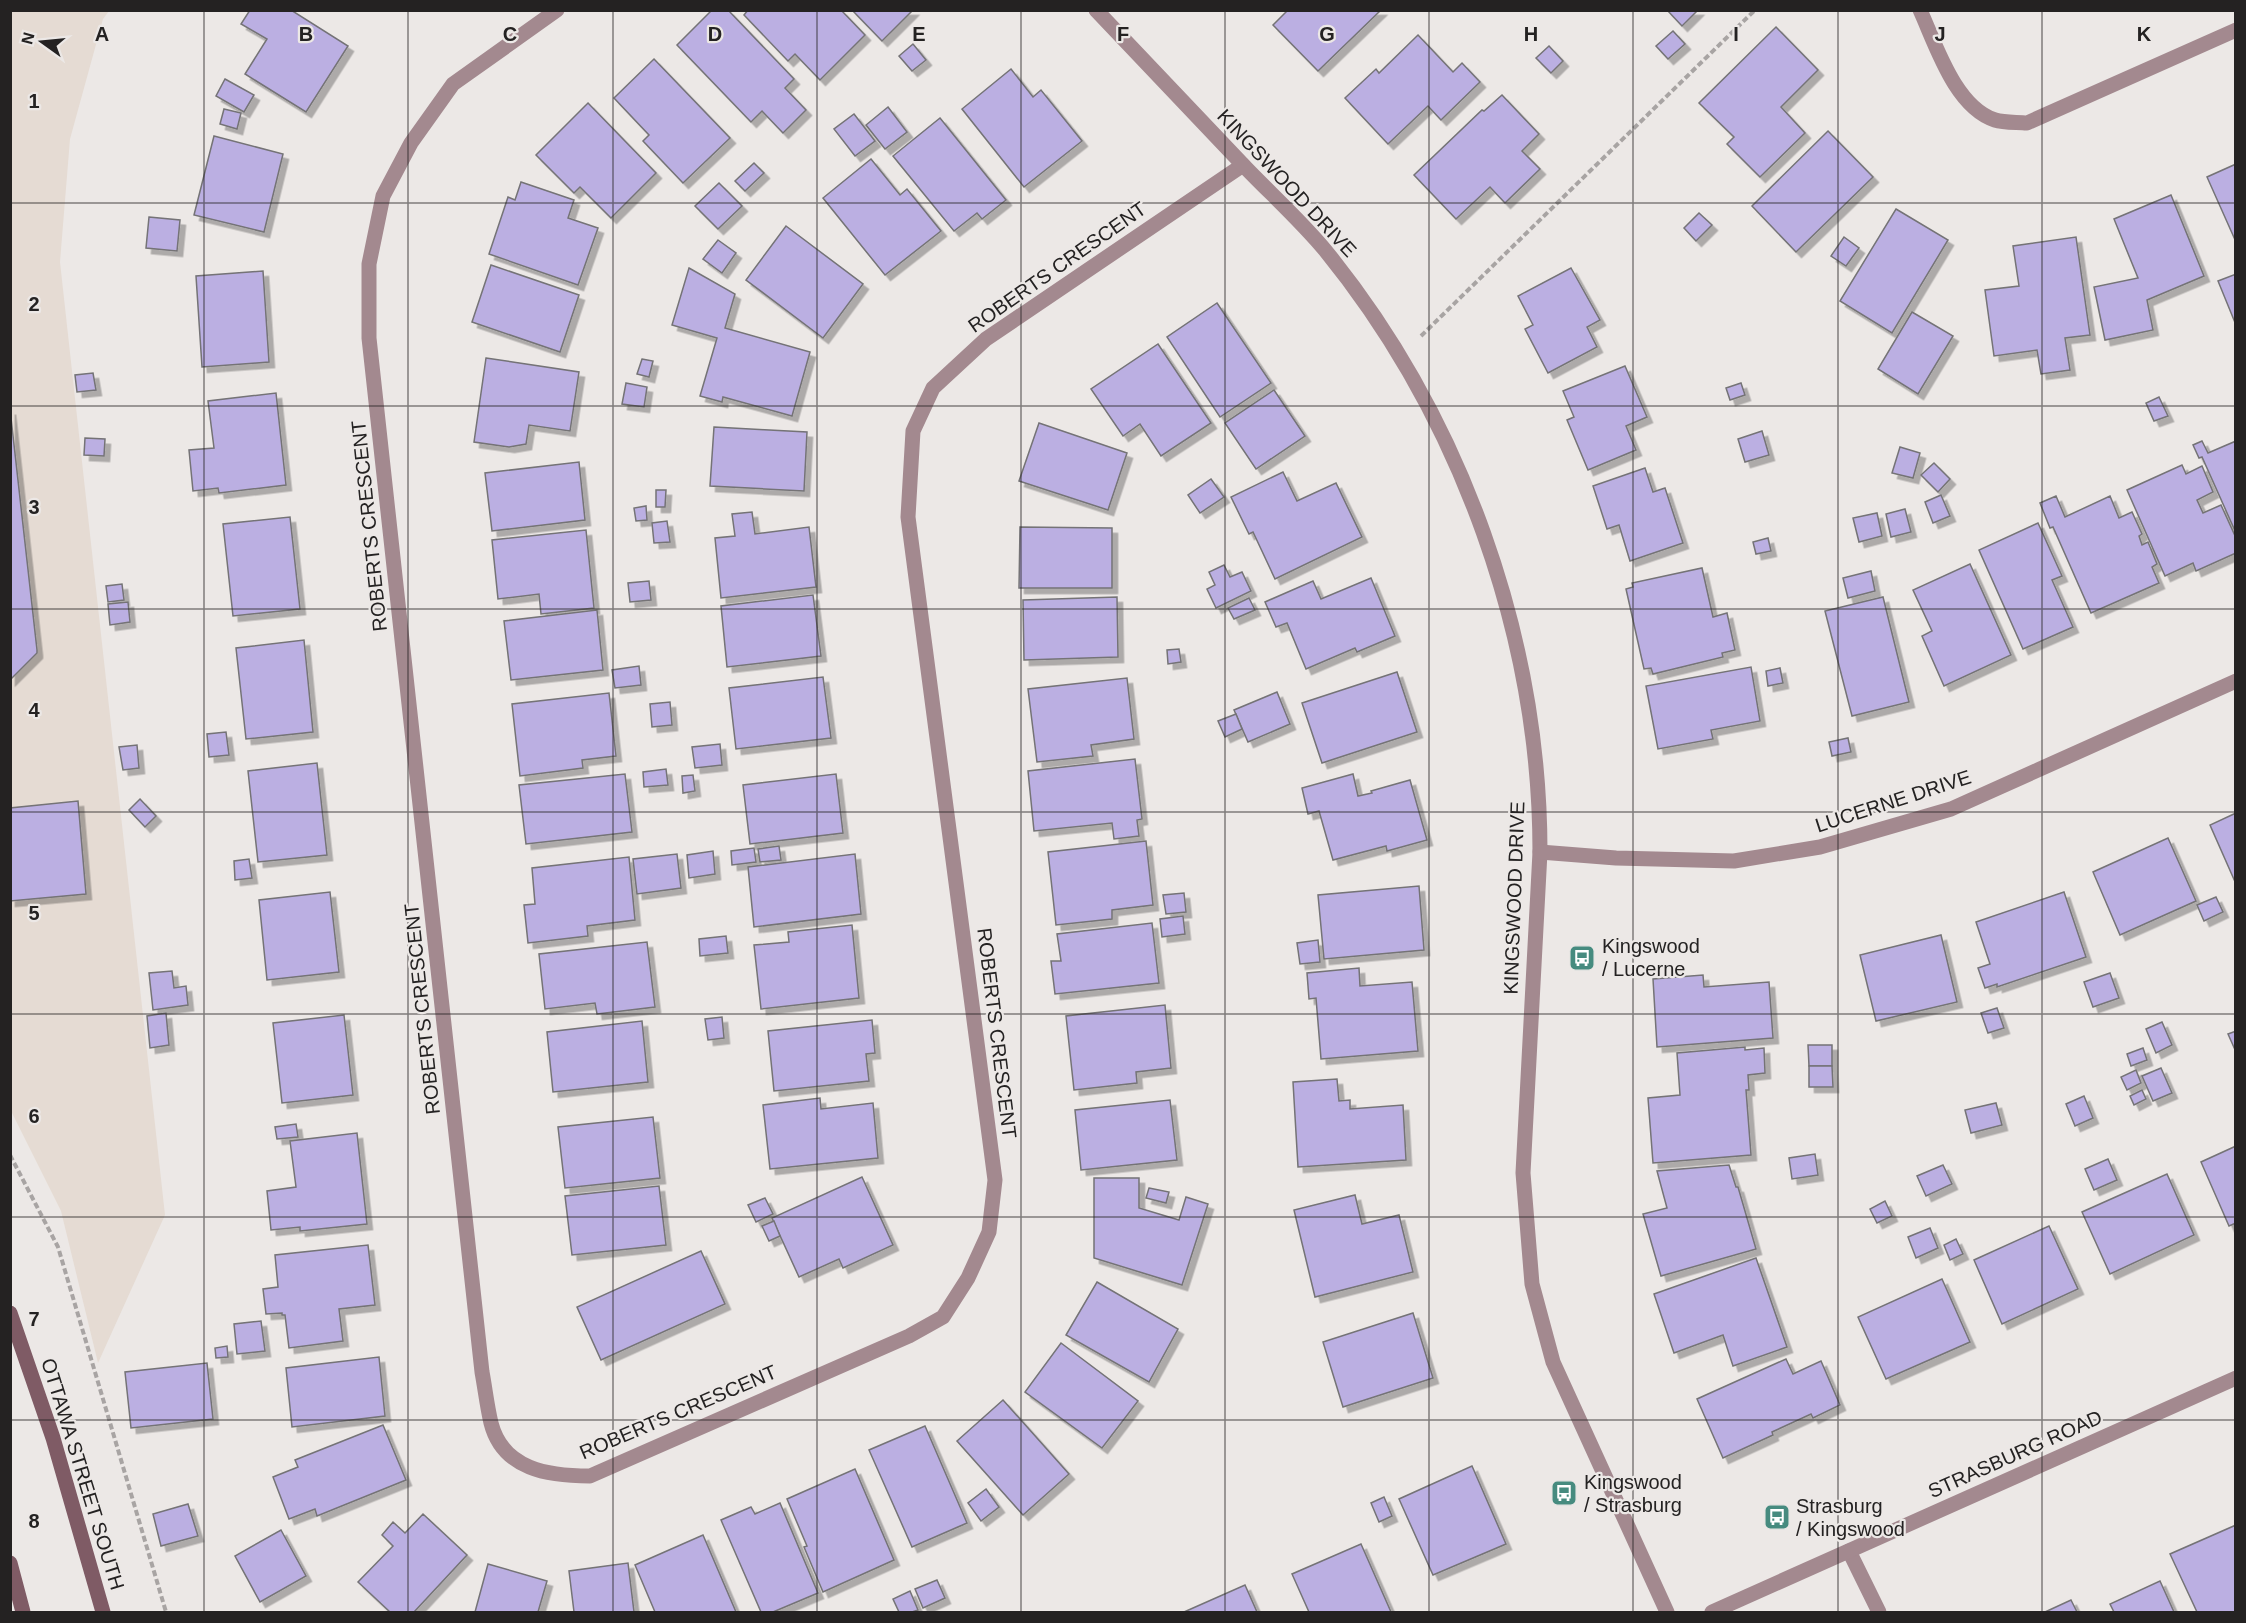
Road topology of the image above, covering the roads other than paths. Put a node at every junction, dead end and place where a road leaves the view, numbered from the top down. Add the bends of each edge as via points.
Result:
1 (557, 10) edge
2 (1096, 10) edge
3 (1920, 10) edge
4 (2235, 30) edge
5 (1243, 165) junction
6 (2235, 681) edge
7 (1540, 852) junction
8 (10, 1313) edge
9 (2235, 1378) edge
10 (1849, 1551) junction
11 (10, 1563) edge
12 (23, 1612) edge
13 (103, 1612) edge
14 (1667, 1612) edge
15 (1712, 1612) edge
16 (1879, 1612) edge

1 - 5 street, ROBERTS CRESCENT via 453,84 411,143 383,196 369,264 369,338 482,1372 492,1425 502,1447 525,1466 559,1476 590,1476 909,1336 943,1317 968,1278 989,1232 995,1180 908,517 913,431 933,388 986,339
2 - 5 street, KINGSWOOD DRIVE
3 - 4 street via 1956,86 1972,107 1995,120 2027,123
5 - 7 street, KINGSWOOD DRIVE via 1324,249 1401,355 1456,465 1500,577 1527,696 1540,800
6 - 7 street, LUCERNE DRIVE via 1951,809 1820,847 1734,861
7 - 14 street, KINGSWOOD DRIVE via 1523,1173 1532,1284 1553,1362
8 - 13 main road, OTTAWA STREET SOUTH via 53,1438
9 - 10 street, STRASBURG ROAD
10 - 15 street, STRASBURG ROAD
10 - 16 street
11 - 12 main road

